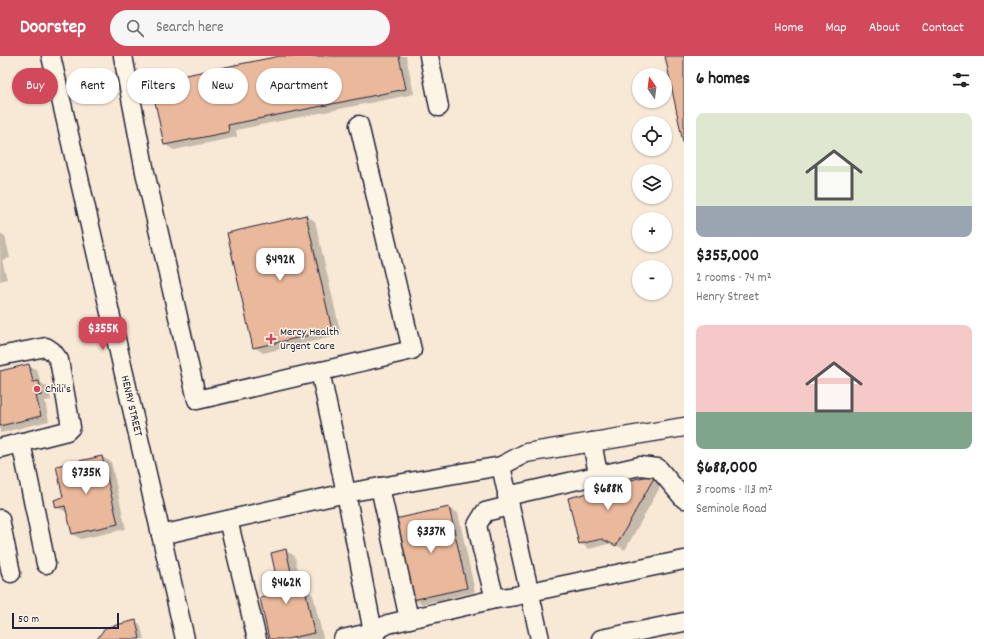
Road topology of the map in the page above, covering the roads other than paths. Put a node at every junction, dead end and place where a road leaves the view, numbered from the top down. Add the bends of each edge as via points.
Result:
1 (53, 56) edge
2 (123, 56) edge
3 (429, 56) edge
4 (439, 107) dead end
5 (359, 125) dead end
6 (0, 356) edge
7 (320, 371) junction
8 (684, 427) edge
9 (21, 442) junction
10 (592, 442) junction
11 (0, 448) edge
12 (501, 466) junction
13 (598, 474) junction
14 (380, 487) junction
15 (346, 493) junction
16 (684, 499) edge
17 (508, 501) junction
18 (0, 519) edge
19 (228, 520) junction
20 (161, 535) junction
21 (684, 560) edge
22 (46, 564) dead end
23 (11, 573) dead end
24 (530, 592) junction
25 (495, 599) junction
26 (409, 619) junction
27 (684, 622) edge
28 (374, 635) edge
29 (185, 639) edge
30 (257, 639) edge
31 (343, 639) edge
32 (540, 639) edge
33 (601, 639) edge

1 - 20 street, HENRY STREET
2 - 7 street via 145,172 197,400
3 - 4 street
5 - 7 street via 412,350
6 - 9 street via 46,347 59,360 71,426 67,430
7 - 15 street
8 - 10 street
9 - 11 street
9 - 22 street
10 - 12 street via 526,453
10 - 13 street
12 - 14 street
12 - 17 street
13 - 16 street via 640,466 658,468
13 - 17 street
14 - 15 street
14 - 26 street
15 - 19 street
15 - 28 street
17 - 24 street
17 - 25 street via 484,512 477,525
18 - 23 street
19 - 20 street
19 - 30 street
20 - 29 street, HENRY STREET
21 - 24 street
24 - 25 street
24 - 32 street
25 - 26 street
26 - 28 street via 388,624
27 - 33 street
28 - 31 street

